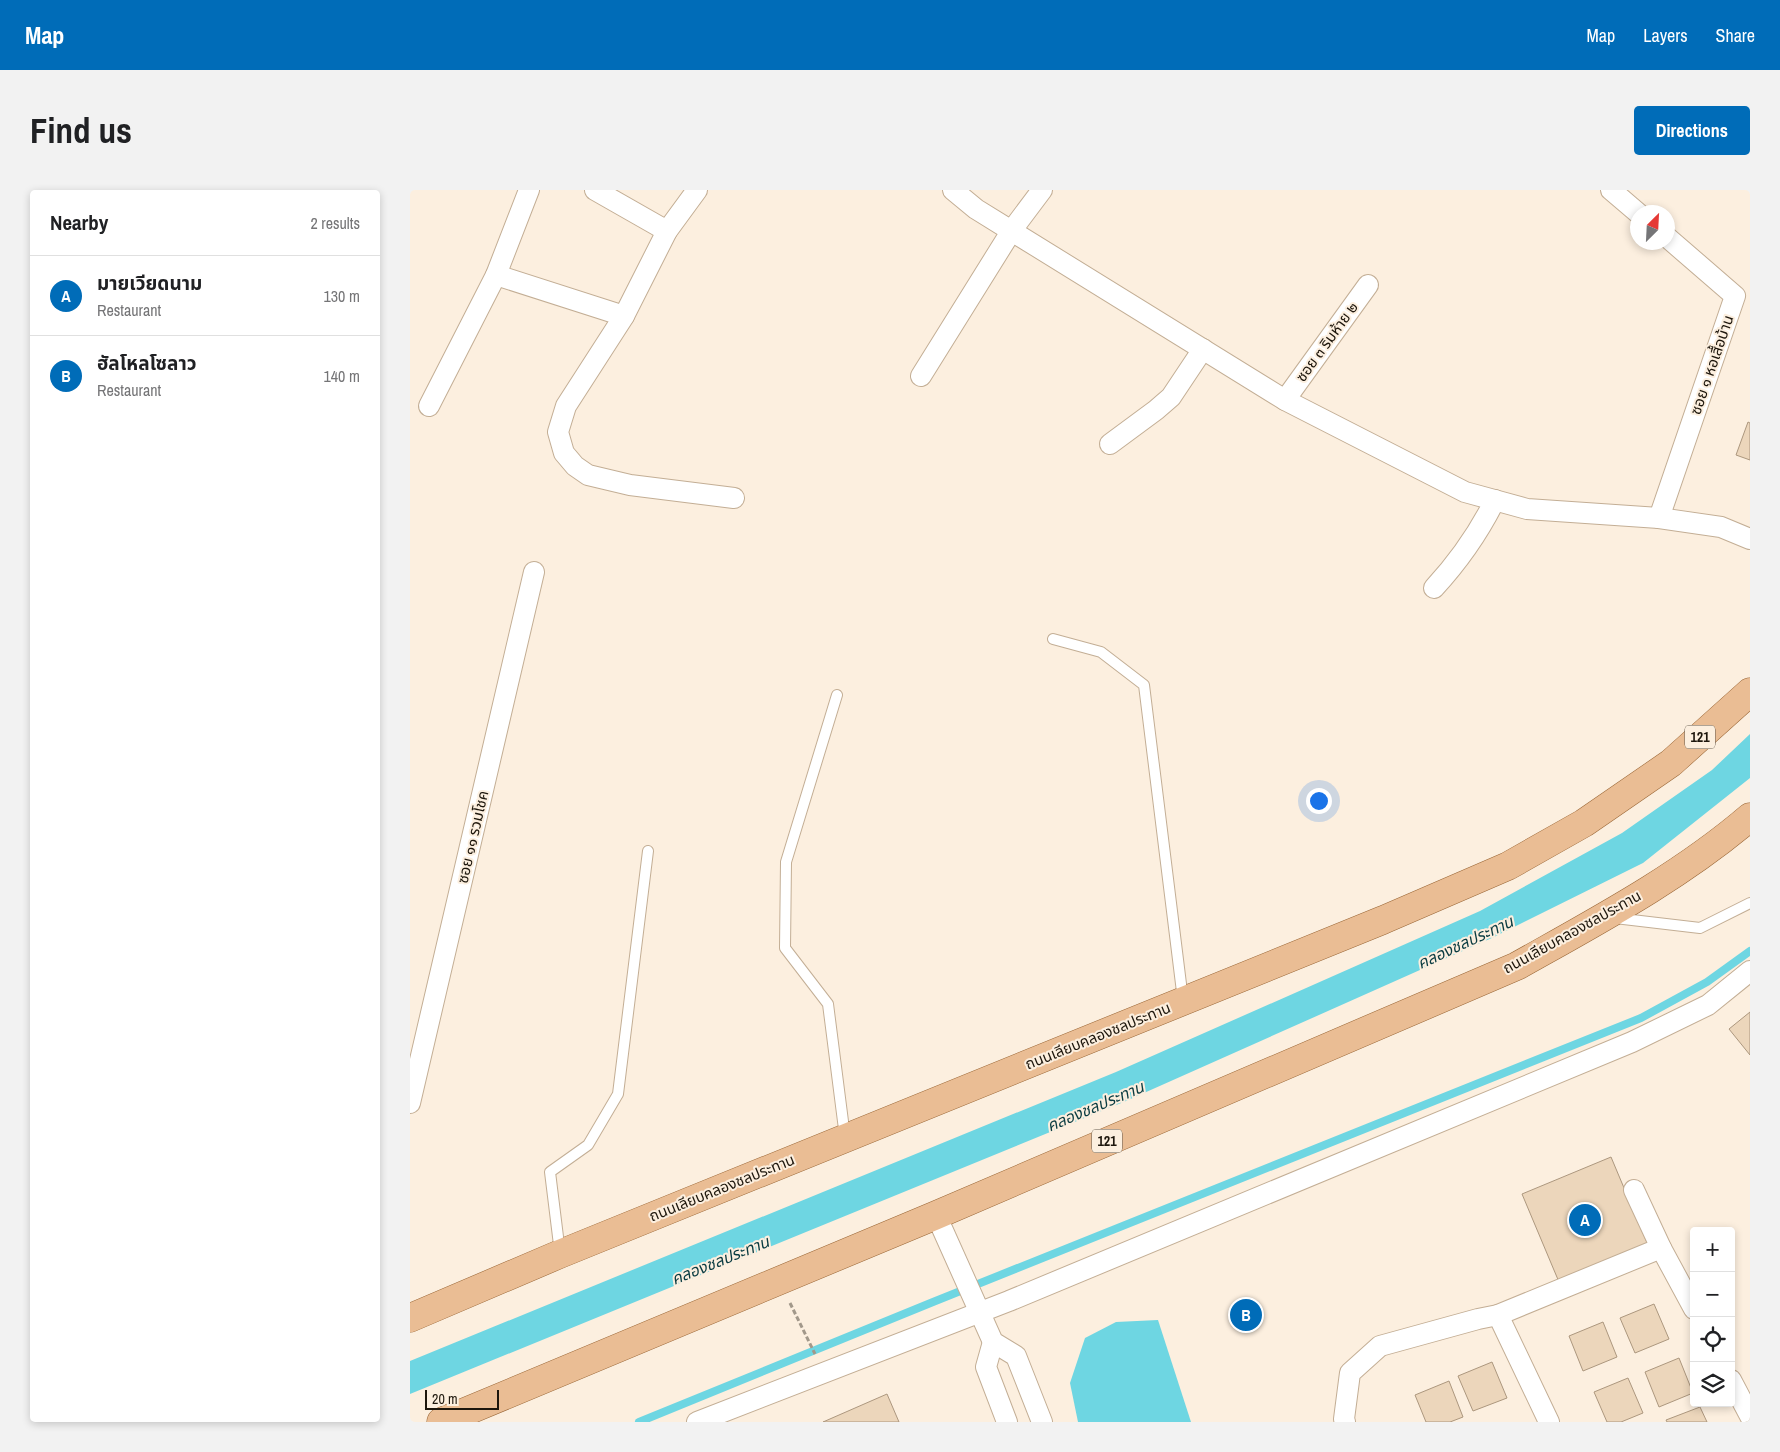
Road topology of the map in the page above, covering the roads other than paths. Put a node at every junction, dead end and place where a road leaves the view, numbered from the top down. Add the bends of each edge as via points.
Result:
1 (528, 190) edge
2 (595, 190) edge
3 (697, 190) edge
4 (953, 190) edge
5 (1042, 190) edge
6 (1611, 190) edge
7 (1630, 206) edge
8 (1012, 230) junction
9 (667, 231) junction
10 (1675, 244) edge
11 (496, 275) junction
12 (1368, 285) dead end
13 (624, 316) junction
14 (1203, 349) junction
15 (921, 376) dead end
16 (1286, 400) junction
17 (428, 406) dead end
18 (1110, 444) dead end
19 (734, 498) dead end
20 (1495, 500) junction
21 (1659, 518) junction
22 (1750, 538) edge
23 (534, 572) dead end
24 (1434, 588) dead end
25 (1053, 639) dead end
26 (1750, 692) edge
27 (836, 696) dead end
28 (1750, 817) edge
29 (648, 851) dead end
30 (1750, 903) edge
31 (1605, 917) junction
32 (1750, 971) edge
33 (1183, 1001) junction
34 (410, 1103) edge
35 (845, 1138) junction
36 (1634, 1190) dead end
37 (937, 1221) junction
38 (1662, 1248) junction
39 (560, 1254) junction
40 (1690, 1301) edge
41 (978, 1308) junction
42 (1498, 1315) junction
43 (410, 1318) edge
44 (993, 1342) junction
45 (1735, 1388) edge
46 (1750, 1416) edge
47 (441, 1422) edge
48 (697, 1422) edge
49 (1007, 1422) edge
50 (1042, 1422) edge
51 (1345, 1422) edge
52 (1549, 1422) edge

1 - 11 street
2 - 9 street
3 - 9 street
4 - 8 street via 976,209
5 - 8 street
6 - 7 street
8 - 14 street
8 - 15 street
9 - 13 street
10 - 21 street, ซอย ๑ หอเสื้อบ้าน via 1735,296
11 - 13 street
11 - 17 street
12 - 16 street, ซอย ๓ ริมห้าย ๒
13 - 19 street via 566,406 558,432 564,453 588,475 630,485
14 - 16 street
14 - 18 street via 1171,397
16 - 20 street via 1465,492
20 - 21 street via 1527,509
20 - 24 street via 1451,570
21 - 22 street via 1721,527
23 - 34 street, ซอย ๑๑ รวมโชค
25 - 33 lane via 1101,652 1144,684
26 - 33 main road, ถนนเลียบคลองชลประทาน / 121 via 1671,763 1584,823 1508,866
27 - 35 lane via 786,862 785,948 828,1004
28 - 31 main road, ถนนเลียบคลองชลประทาน / 121 via 1676,872
29 - 39 lane via 618,1094 588,1145 550,1172
30 - 31 lane via 1700,928
31 - 37 main road, ถนนเลียบคลองชลประทาน / 121 via 1517,966
32 - 41 street via 1708,1005 1632,1042
33 - 35 main road, ถนนเลียบคลองชลประทาน / 121
35 - 39 main road, ถนนเลียบคลองชลประทาน / 121
36 - 38 street
37 - 41 street
37 - 47 main road, ถนนเลียบคลองชลประทาน / 121 via 779,1280
38 - 40 street
38 - 42 street
39 - 43 main road, ถนนเลียบคลองชลประทาน / 121
41 - 44 street
41 - 48 street
42 - 51 street via 1380,1346 1350,1373
42 - 52 street
44 - 49 street via 986,1367
44 - 50 street via 1016,1356
45 - 46 street

